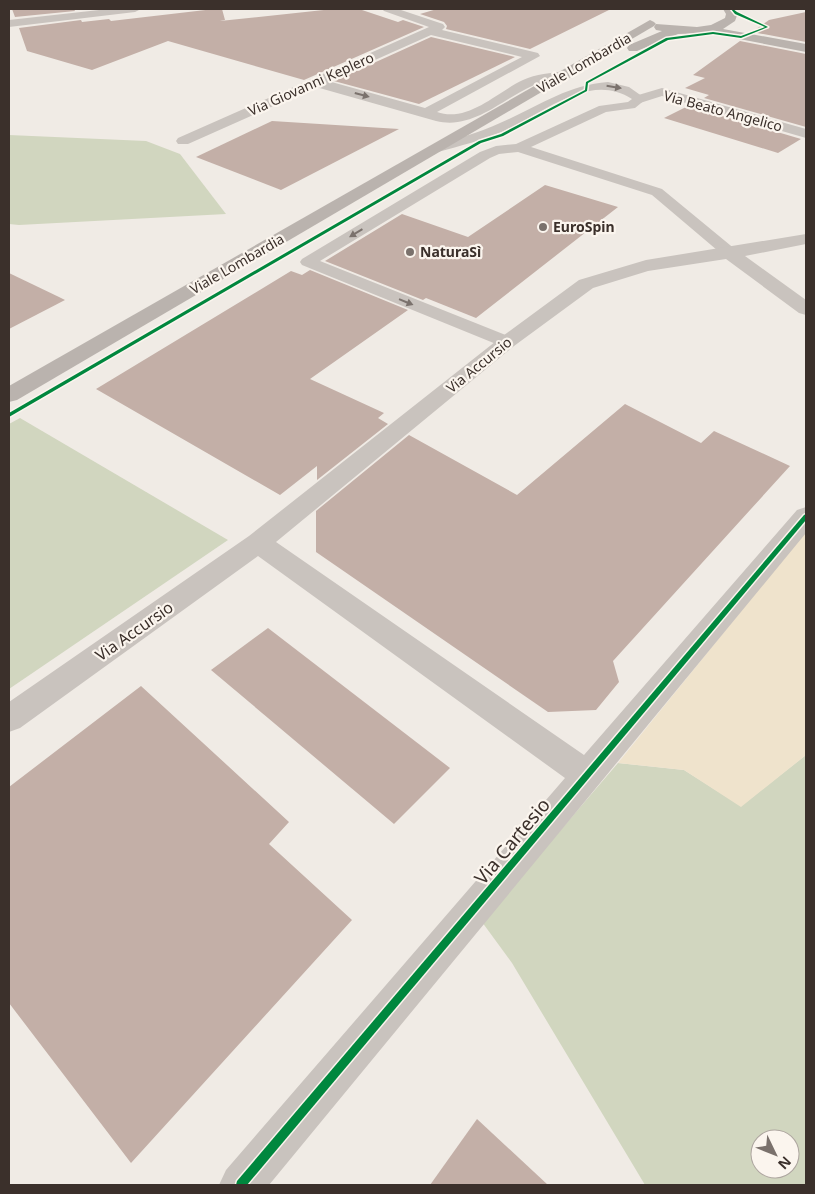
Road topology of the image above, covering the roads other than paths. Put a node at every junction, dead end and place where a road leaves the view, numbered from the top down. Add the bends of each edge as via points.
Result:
1 (135, 9) edge
2 (388, 9) edge
3 (730, 11) edge
4 (9, 24) edge
5 (434, 29) junction
6 (677, 30) junction
7 (710, 30) junction
8 (806, 44) edge
9 (806, 48) edge
10 (565, 75) junction
11 (315, 82) junction
12 (640, 99) junction
13 (428, 113) junction
14 (466, 132) junction
15 (806, 134) edge
16 (183, 141) dead end
17 (438, 148) junction
18 (519, 148) junction
19 (806, 239) edge
20 (730, 253) junction
21 (806, 309) edge
22 (507, 342) junction
23 (9, 395) edge
24 (806, 516) edge
25 (258, 543) junction
26 (9, 719) edge
27 (587, 775) junction
28 (241, 1185) edge

1 - 4 street
2 - 5 street
3 - 7 main road via 731,19
3 - 8 main road
5 - 11 street, Via Giovanni Keplero
5 - 13 street via 534,56
6 - 7 main road
6 - 10 main road, Viale Lombardia via 646,21
6 - 14 main road, Viale Lombardia via 658,36
7 - 9 main road
10 - 13 street via 528,83 466,117 450,120
10 - 14 main road, Viale Lombardia
11 -> 13 street
11 - 16 street, Via Giovanni Keplero
12 - 15 street, Via Beato Angelico via 662,92
17 -> 12 lane via 505,126 587,86 619,87
12 - 18 lane via 631,105 603,109
14 - 17 main road, Viale Lombardia
17 - 23 main road, Viale Lombardia
18 - 20 lane via 657,192
18 -> 22 lane via 496,150 485,155 308,262
19 - 20 street, Via Accursio
20 - 21 street
20 - 22 street, Via Accursio via 646,266 586,284
22 - 25 street, Via Accursio
24 - 27 street, Via Cartesio
25 - 26 street, Via Accursio
25 - 27 street
27 - 28 street, Via Cartesio

